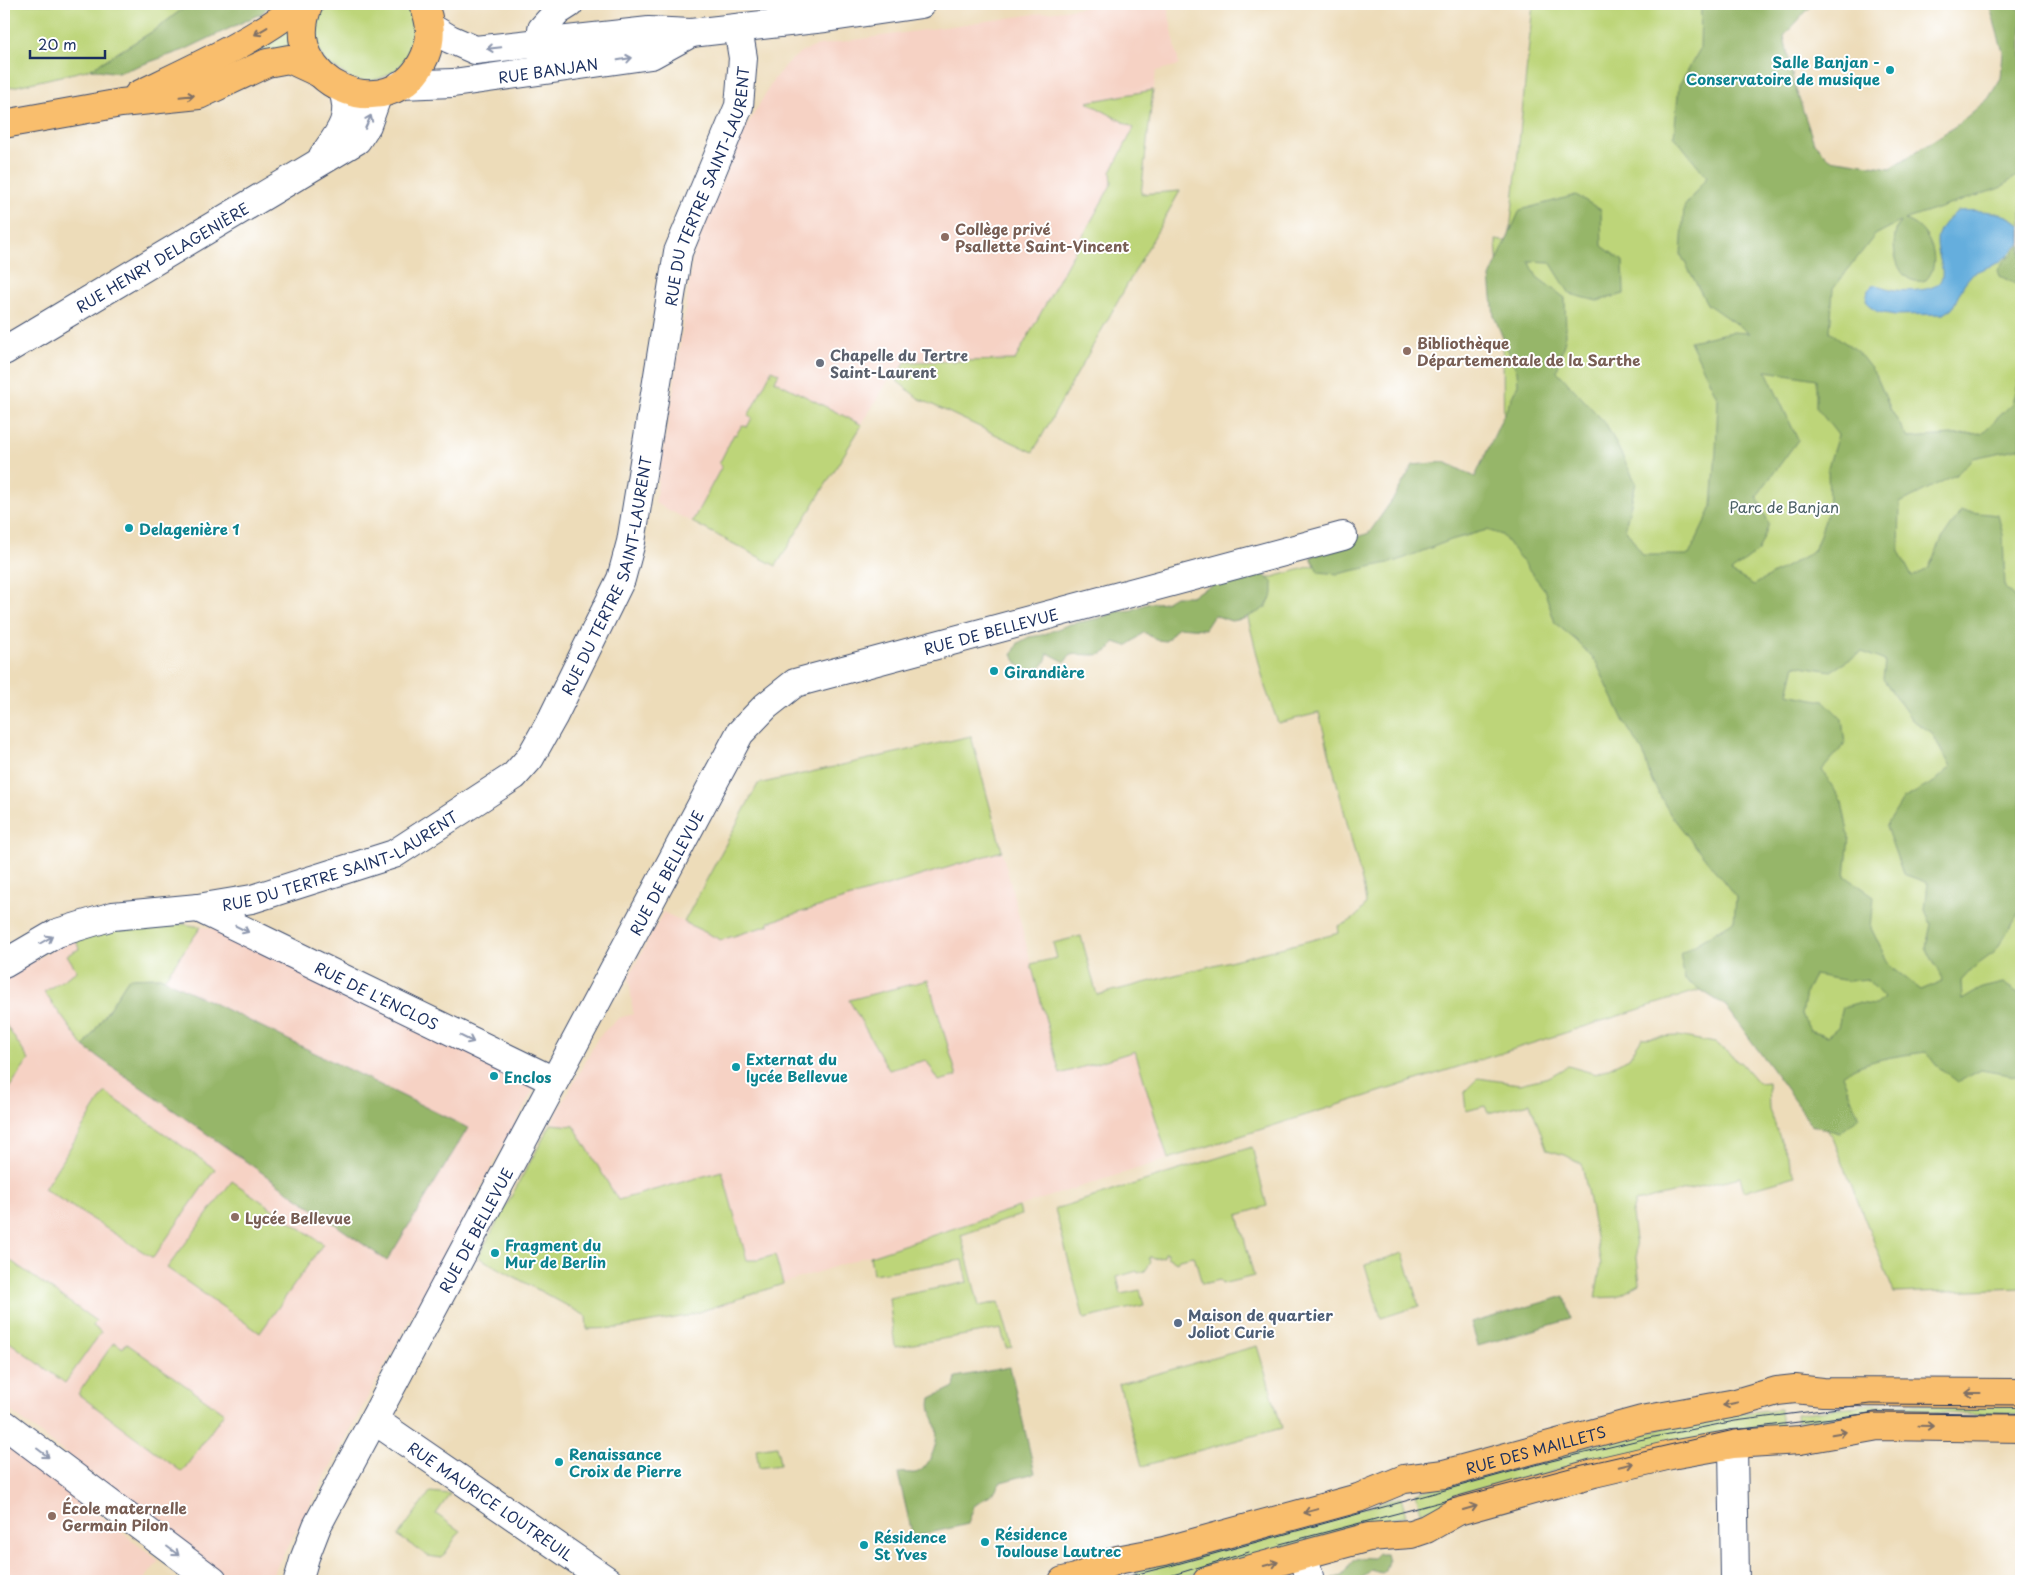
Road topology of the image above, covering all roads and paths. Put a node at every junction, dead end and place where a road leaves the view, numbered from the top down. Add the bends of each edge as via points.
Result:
1 (301, 4) edge
2 (310, 4) edge
3 (569, 4) edge
4 (921, 4) edge
5 (427, 15) edge
6 (738, 28) junction
7 (691, 33) junction
8 (543, 43) junction
9 (543, 71) junction
10 (319, 73) junction
11 (389, 89) junction
12 (342, 90) junction
13 (121, 103) junction
14 (4, 124) edge
15 (320, 162) junction
16 (4, 351) edge
17 (1343, 536) dead end
18 (198, 908) junction
19 (4, 964) edge
20 (554, 1081) junction
21 (2021, 1393) edge
22 (374, 1420) junction
23 (4, 1424) edge
24 (2021, 1428) edge
25 (1733, 1444) junction
26 (1304, 1555) junction
27 (213, 1581) edge
28 (298, 1581) edge
29 (608, 1581) edge
30 (1063, 1581) edge
31 (1207, 1581) edge
32 (1310, 1581) edge
33 (1735, 1581) edge

1 -> 13 main road via 244,41
2 - 10 main road via 304,21 304,43
3 - 8 street via 542,29
4 - 6 street, RUE BANJAN
8 -> 5 street, RUE BANJAN via 475,50 450,39
5 - 11 main road via 429,43 424,58 415,72
6 - 7 street, RUE BANJAN
6 - 18 street, RUE DU TERTRE SAINT-LAURENT via 744,58 739,106 678,252 631,542 622,579 530,758 514,776 394,854 252,899
7 - 8 street, RUE BANJAN via 649,31
9 -> 7 street, RUE BANJAN via 651,55
8 - 9 street
9 - 11 street, RUE BANJAN
10 - 12 main road
13 -> 10 main road via 199,95 267,63 289,59
11 - 12 main road via 359,94
15 -> 11 street, RUE HENRY DELAGENIÈRE via 357,140
12 - 15 street, RUE HENRY DELAGENIÈRE via 348,103 343,127
13 - 14 main road
15 - 16 street, RUE HENRY DELAGENIÈRE
17 - 20 street, RUE DE BELLEVUE via 795,683 740,733
19 -> 18 street, RUE DU TERTRE SAINT-LAURENT via 58,933 113,916
18 -> 20 street, RUE DE L'ENCLOS
20 - 22 street, RUE DE BELLEVUE
21 -> 30 main road, RUE DES MAILLETS via 1777,1391 1736,1403 1642,1420 1444,1474 1404,1478 1358,1498 1164,1551 1117,1560
22 - 28 street, RUE DE BELLEVUE via 317,1526
22 - 29 street, RUE MAURICE LOUTREUIL
23 -> 27 street
25 -> 24 main road via 1782,1442 1878,1426
26 -> 25 main road via 1369,1537 1419,1531 1458,1511 1594,1473
25 - 33 street
31 -> 26 main road
26 - 32 street

